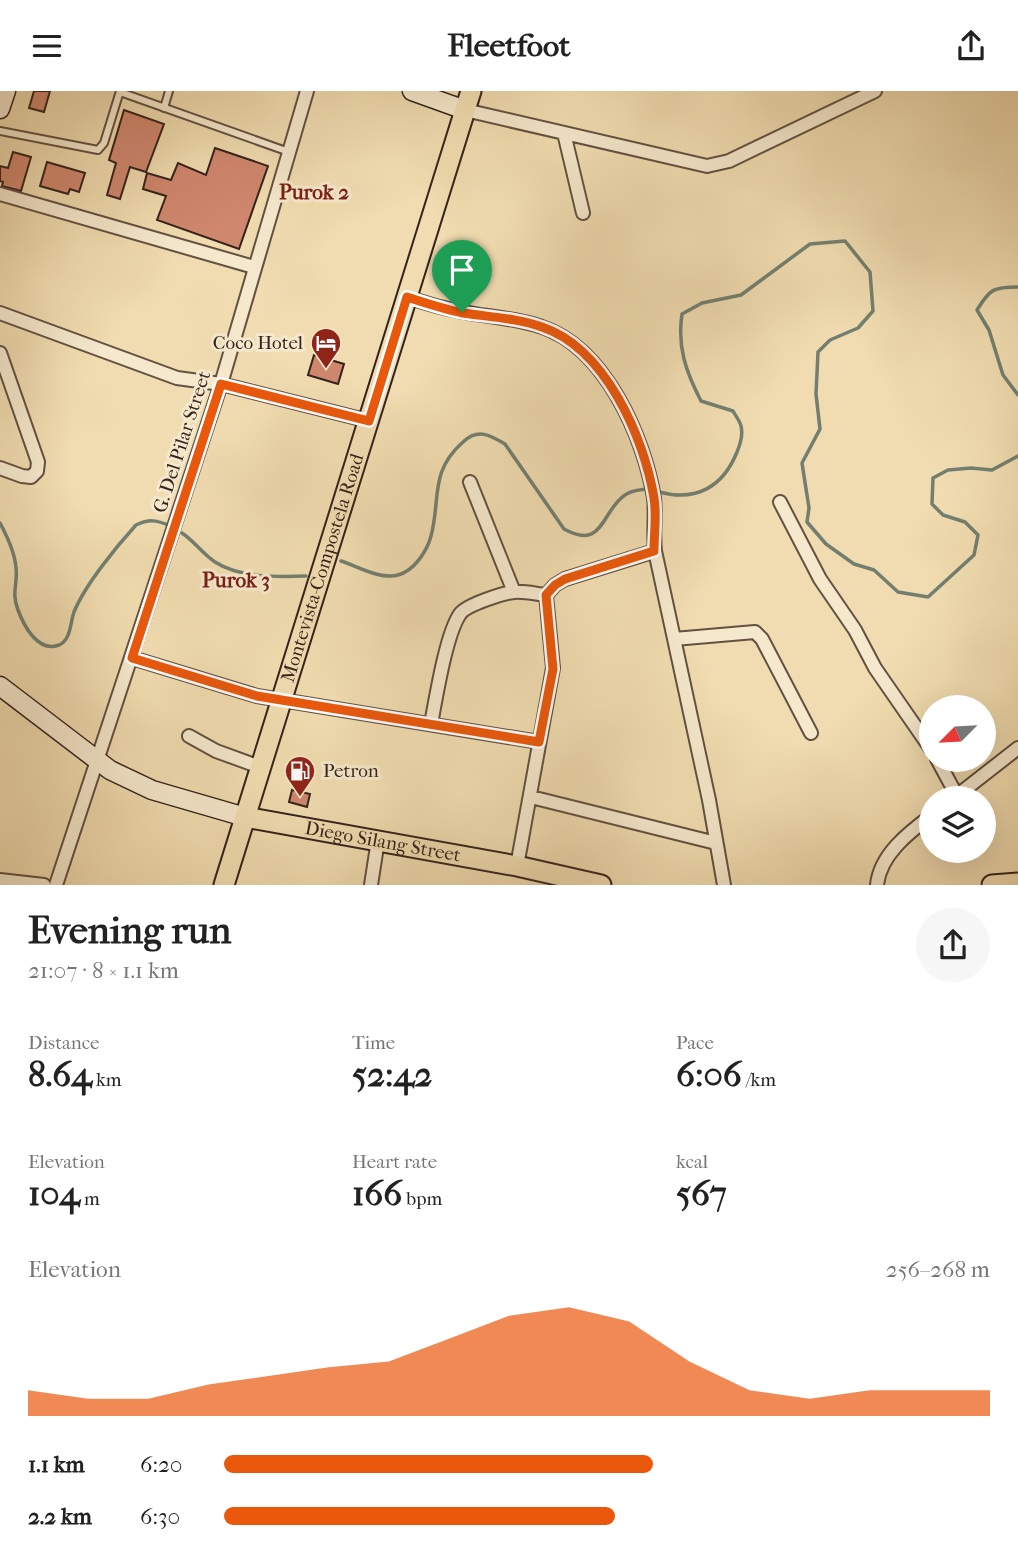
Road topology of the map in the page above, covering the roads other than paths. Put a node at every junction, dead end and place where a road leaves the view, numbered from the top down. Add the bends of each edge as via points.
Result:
1 (6, 91) edge
2 (169, 91) edge
3 (307, 91) edge
4 (412, 91) edge
5 (875, 91) edge
6 (120, 92) edge
7 (468, 100) edge
8 (164, 108) junction
9 (0, 109) edge
10 (0, 131) edge
11 (564, 133) junction
12 (290, 152) junction
13 (0, 194) edge
14 (583, 213) dead end
15 (254, 267) junction
16 (407, 297) junction
17 (0, 313) edge
18 (0, 353) edge
19 (2, 367) edge
20 (221, 384) junction
21 (369, 421) junction
22 (0, 468) edge
23 (470, 482) dead end
24 (780, 502) dead end
25 (654, 551) junction
26 (514, 592) junction
27 (546, 595) junction
28 (674, 639) junction
29 (132, 658) junction
30 (0, 686) edge
31 (281, 699) junction
32 (431, 724) junction
33 (919, 732) edge
34 (811, 733) dead end
35 (189, 736) dead end
36 (539, 742) junction
37 (1018, 748) edge
38 (97, 762) junction
39 (260, 767) junction
40 (969, 786) edge
41 (531, 797) junction
42 (245, 817) junction
43 (919, 827) edge
44 (378, 840) junction
45 (716, 843) junction
46 (517, 866) junction
47 (0, 880) edge
48 (564, 881) edge
49 (1018, 883) edge
50 (44, 885) edge
51 (57, 885) edge
52 (224, 885) edge
53 (371, 885) edge
54 (601, 885) edge
55 (724, 885) edge
56 (877, 885) edge
57 (992, 885) edge

1 - 9 main road
2 - 8 lane
3 - 12 street, G. Del Pilar Street
4 - 7 main road
5 - 11 street via 718,165 695,164
6 - 8 lane
6 - 10 lane via 98,150
7 - 11 street
7 - 16 main road, Montevista-Compostela Road
8 - 12 lane
11 - 14 street
12 - 15 street, G. Del Pilar Street
13 - 15 street
15 - 20 street, G. Del Pilar Street
16 - 21 main road, Montevista-Compostela Road
16 - 25 street via 439,308 544,327 570,342 597,368 620,398 636,434 654,499
17 - 20 street via 177,378
18 - 19 street
19 - 22 street via 36,451 38,467 27,477
20 - 21 street
20 - 29 street, G. Del Pilar Street
21 - 31 main road, Montevista-Compostela Road
23 - 26 street
24 - 33 street via 820,579
25 - 27 street via 565,579
25 - 28 street
26 - 27 street
26 - 32 street via 460,614
27 - 36 street via 553,669
28 - 34 street via 755,632
28 - 45 street
29 - 31 street via 237,692
29 - 38 street, G. Del Pilar Street
30 - 38 main road
31 - 32 street
31 - 39 main road, Montevista-Compostela Road
32 - 36 street
35 - 39 street
36 - 41 street
37 - 40 street
38 - 42 main road via 152,790
38 - 51 street, G. Del Pilar Street
39 - 42 main road, Montevista-Compostela Road
41 - 45 street
41 - 46 street
42 - 44 main road, Diego Silang Street
42 - 52 main road, Montevista-Compostela Road
43 - 56 street via 890,854 878,873
44 - 46 main road, Diego Silang Street
44 - 53 street
45 - 55 street
46 - 48 main road, Diego Silang Street
47 - 50 street
48 - 54 main road, Diego Silang Street
49 - 57 main road

